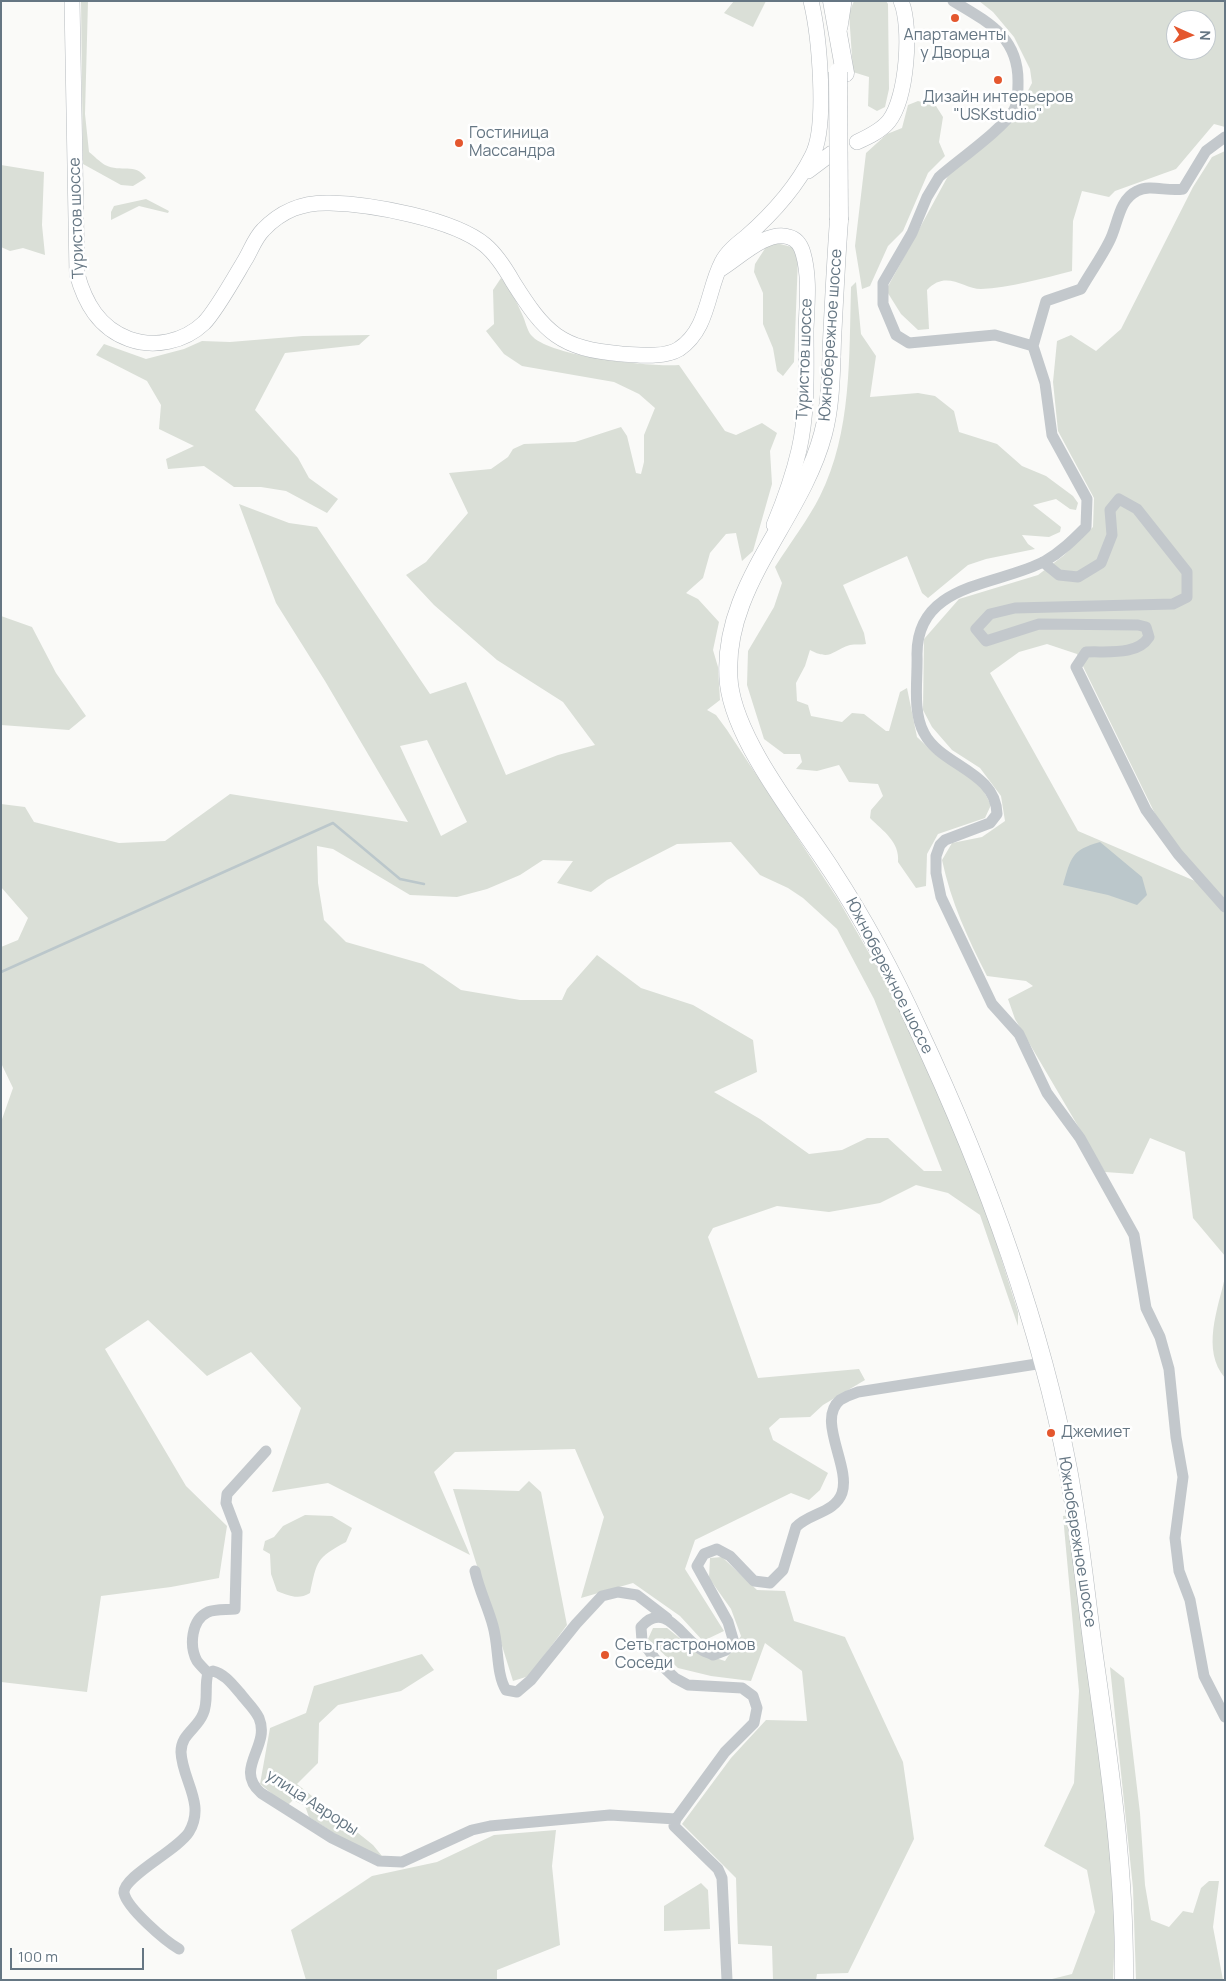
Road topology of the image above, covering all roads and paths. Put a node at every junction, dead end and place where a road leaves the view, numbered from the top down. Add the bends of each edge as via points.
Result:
1 (72, 1) edge
2 (811, 1) edge
3 (827, 1) edge
4 (832, 1) edge
5 (844, 1) edge
6 (901, 1) edge
7 (953, 1) edge
8 (839, 33) junction
9 (841, 72) junction
10 (819, 109) junction
11 (1225, 138) edge
12 (845, 148) junction
13 (796, 182) junction
14 (842, 220) junction
15 (718, 270) junction
16 (1033, 346) junction
17 (760, 561) junction
18 (1043, 562) junction
19 (1225, 907) edge
20 (1040, 1339) junction
21 (1044, 1366) junction
22 (1058, 1394) junction
23 (266, 1451) dead end
24 (475, 1571) dead end
25 (670, 1620) junction
26 (208, 1673) junction
27 (1225, 1717) edge
28 (676, 1819) junction
29 (179, 1949) dead end
30 (727, 1980) edge
31 (1124, 1980) edge
32 (1131, 1980) edge

1 - 15 main road, Туристов шоссе via 77,274 83,295 94,313 108,328 126,338 145,344 168,342 187,335 204,323 261,232 279,216 305,204 346,203 438,221 467,233 498,257 533,314 548,330 580,348 604,352 659,355 678,349 698,327
2 - 10 main road, Туристов шоссе via 818,39
3 - 9 highway, Южнобережное шоссе
4 - 8 highway, Южнобережное шоссе
5 - 8 main road
6 - 12 main road, Туристов шоссе via 906,36 898,103 883,127
7 - 16 street via 988,22 1008,43 1019,70 1018,94 1014,110 1000,126 932,186 912,233 883,283 883,304 896,335 909,342 995,335
8 - 9 highway, Южнобережное шоссе
9 - 14 highway, Южнобережное шоссе via 847,137
10 - 12 main road via 826,139
10 - 13 main road, Туристов шоссе via 816,148
11 - 16 street via 1206,151 1183,189 1152,188 1137,191 1128,198 1110,241 1081,289 1046,302
12 - 13 main road, Туристов шоссе
13 - 15 main road, Туристов шоссе via 757,227 724,258
14 - 17 highway, Южнобережное шоссе via 825,429 804,485
14 - 20 highway, Южнобережное шоссе via 831,431 811,488 746,612 738,649 742,711 758,744 859,900 914,1002 983,1165 1021,1266
15 - 17 main road, Туристов шоссе via 766,239 783,236 800,244 806,267 806,388 800,442 786,495
16 - 18 street via 1045,383 1052,435 1087,499 1086,527 1066,547
17 - 20 highway, Южнобережное шоссе via 733,630 729,680 736,713 752,748 836,876 913,1017 961,1129
18 - 19 street via 1058,576 1078,577 1101,563 1112,534 1110,510 1119,500 1137,509 1188,572 1187,598 1173,604 1015,608 990,614 976,629 986,641 1039,624 1138,625 1146,628 1149,637 1144,646 1086,652 1076,667 1146,810 1178,854
18 - 27 street via 985,581 944,600 923,623 919,633 918,712 923,732 931,744 980,780 997,804 997,814 990,823 944,840 936,856 936,872 941,897 992,1004 1019,1034 1047,1093 1080,1138 1134,1235 1146,1308 1160,1337 1168,1368 1184,1477 1175,1538 1179,1571 1190,1600 1204,1676
20 - 21 highway, Южнобережное шоссе
20 - 22 highway, Южнобережное шоссе
21 - 22 highway
21 - 25 street via 858,1392 839,1401 830,1420 845,1480 842,1495 831,1508 801,1521 796,1527 782,1570 770,1583 754,1580 730,1556 717,1549 704,1554 698,1566 728,1622 733,1638 726,1650 713,1655 699,1648
21 - 31 highway, Южнобережное шоссе via 1068,1471 1105,1729 1121,1871
22 - 32 highway, Южнобережное шоссе via 1076,1469 1111,1730 1128,1872
23 - 26 street via 227,1494 226,1503 237,1532 235,1609 208,1612 198,1619 194,1628 197,1660
24 - 25 street via 499,1651 499,1680 506,1690 517,1692 531,1680 602,1596 618,1592 636,1595
25 - 28 street via 658,1617 646,1621 641,1627 642,1641 655,1659 675,1678 688,1685 742,1688 754,1696 757,1708 754,1723 725,1752
26 - 28 street, улица Авроры via 213,1671 224,1676 259,1717 261,1728 249,1773 253,1786 332,1838 378,1861 402,1862 472,1830 490,1826 610,1815
26 - 29 street via 203,1714 181,1744 182,1760 195,1800 190,1832 167,1854 131,1878 124,1893 128,1902 162,1939
28 - 30 street via 676,1830 718,1869 722,1878

